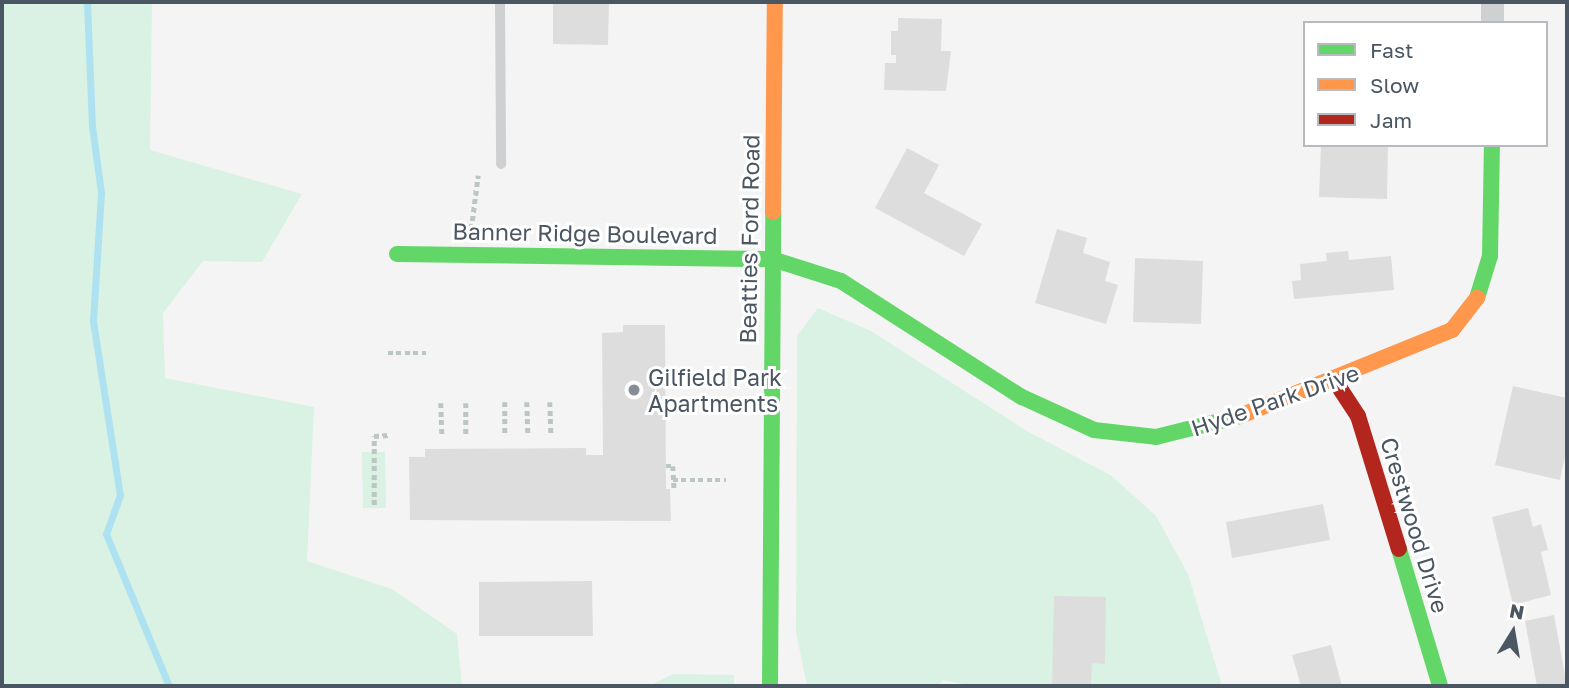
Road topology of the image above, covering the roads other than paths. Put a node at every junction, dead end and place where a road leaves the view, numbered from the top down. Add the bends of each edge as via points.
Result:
1 (500, 2) edge
2 (775, 2) edge
3 (1492, 2) edge
4 (1492, 21) edge
5 (1492, 147) edge
6 (501, 164) dead end
7 (397, 254) dead end
8 (772, 259) junction
9 (1335, 381) junction
10 (770, 686) edge
11 (1440, 686) edge

1 - 6 lane
2 - 8 street, Beatties Ford Road
3 - 4 street
5 - 9 street, Hyde Park Drive via 1490,256 1479,300 1452,330
7 - 8 street, Banner Ridge Boulevard
8 - 9 street, Hyde Park Drive via 841,281 1023,397 1094,430 1132,437 1187,432
8 - 10 street, Beatties Ford Road
9 - 11 street, Crestwood Drive via 1358,416 1367,440

